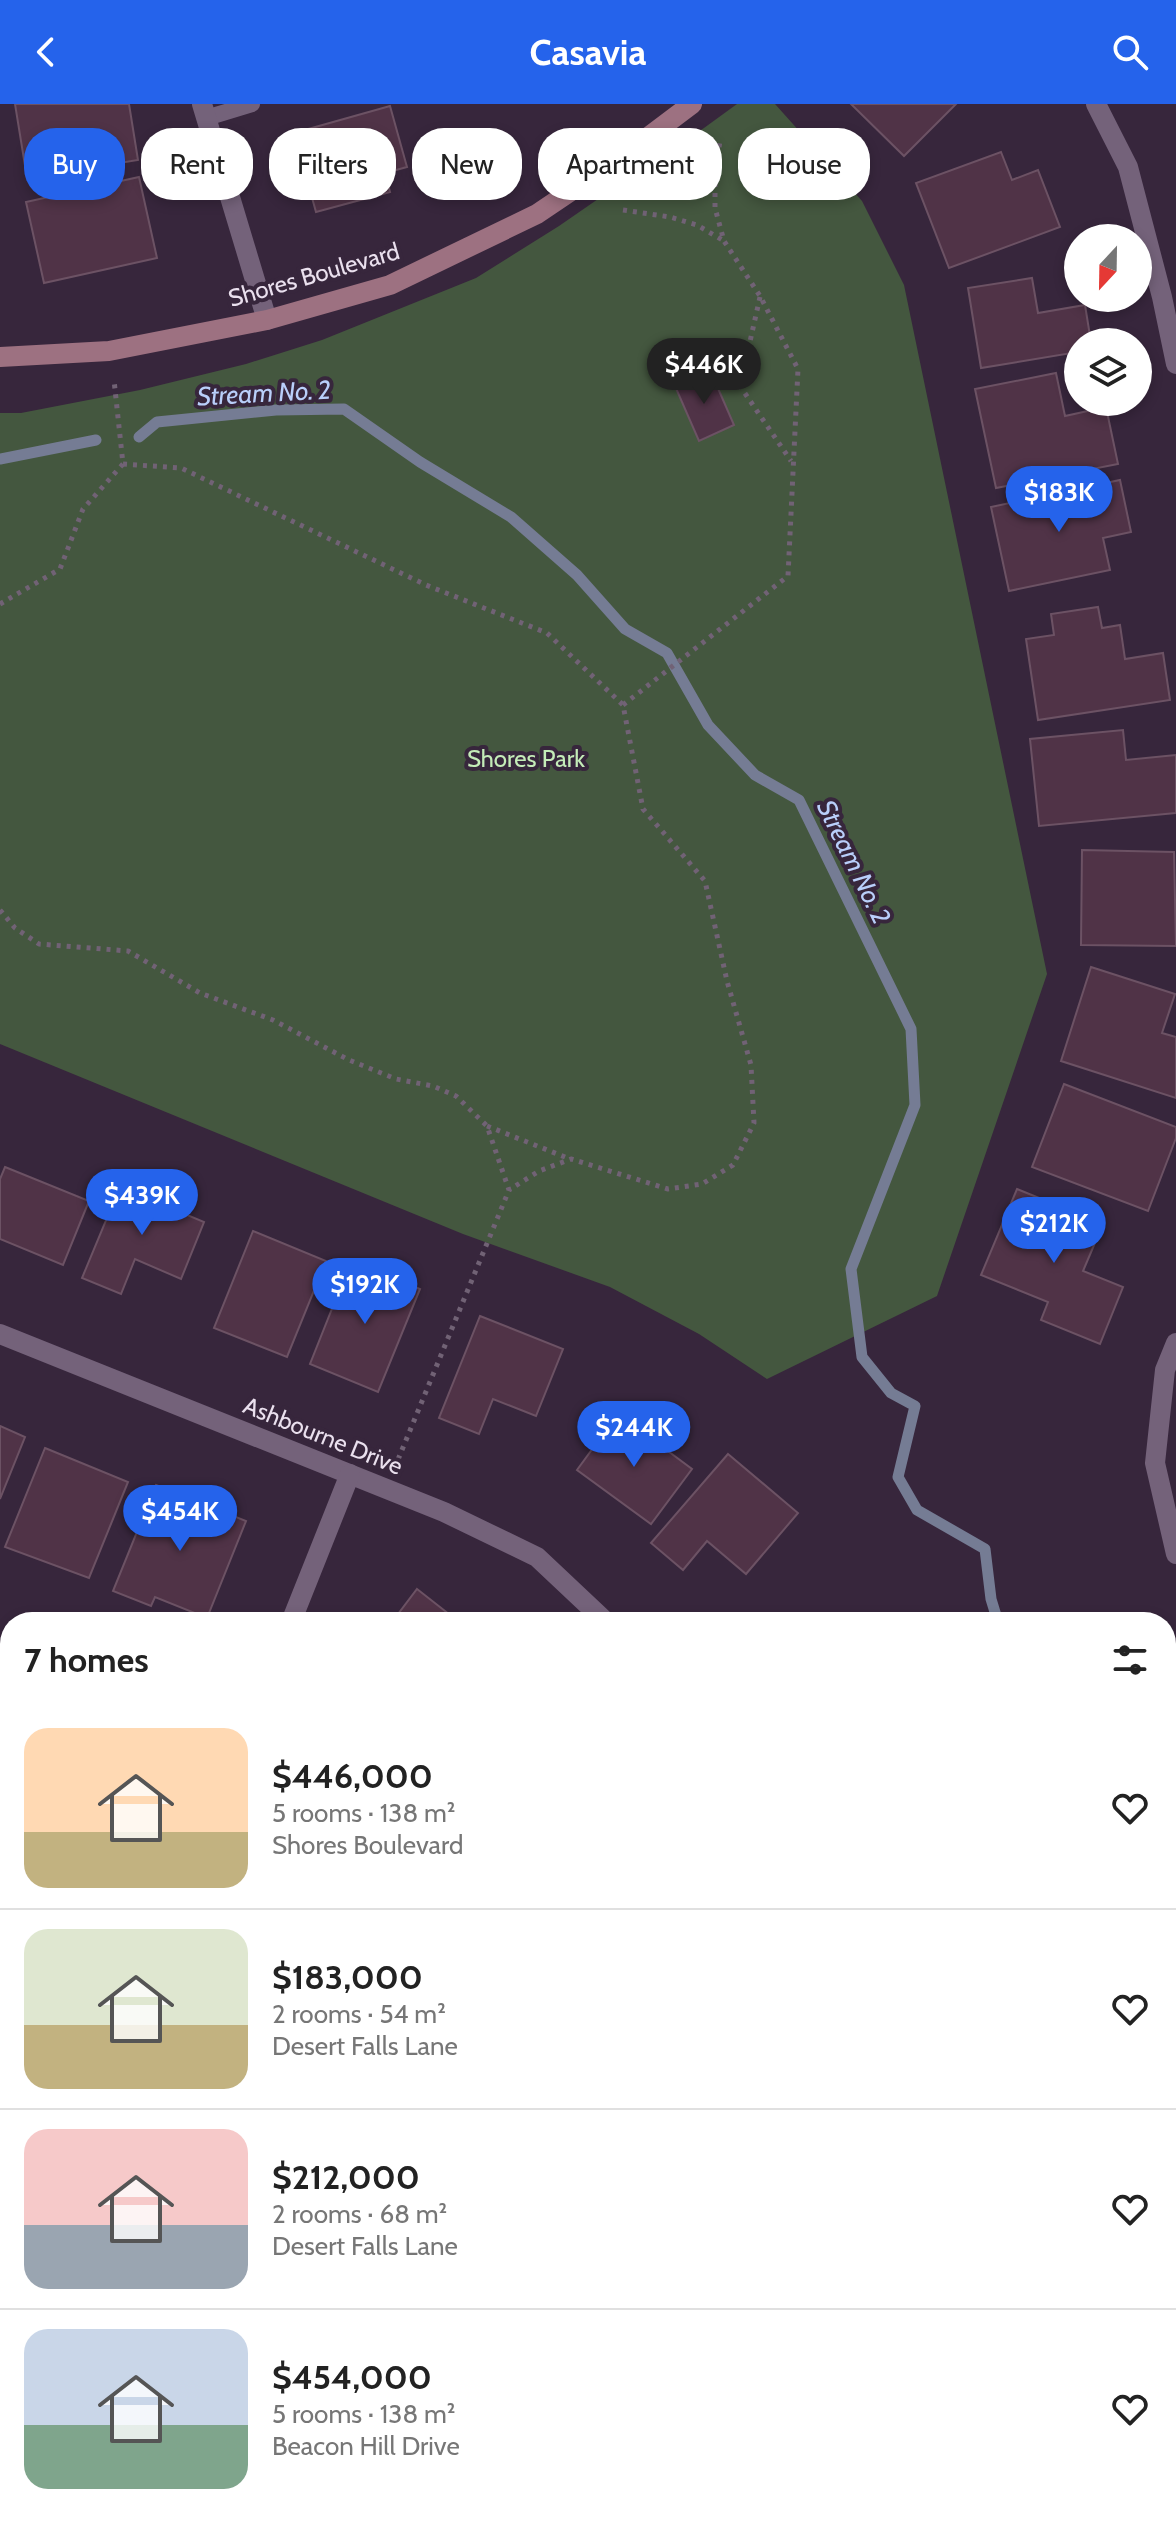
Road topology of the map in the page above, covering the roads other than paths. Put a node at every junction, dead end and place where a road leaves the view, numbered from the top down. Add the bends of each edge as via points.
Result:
1 (252, 104) edge
2 (692, 104) edge
3 (1096, 104) edge
4 (204, 111) edge
5 (267, 320) junction
6 (0, 357) edge
7 (1176, 364) edge
8 (0, 1334) edge
9 (1175, 1347) edge
10 (350, 1474) junction
11 (1176, 1554) edge
12 (295, 1612) edge
13 (595, 1612) edge

1 - 4 lane
2 - 5 street, Shores Boulevard via 537,214 390,285
3 - 7 street via 1128,167
4 - 5 street
5 - 6 street, Shores Boulevard via 109,351
8 - 10 street, Ashbourne Drive
9 - 11 street via 1165,1370 1155,1463
10 - 12 street
10 - 13 street, Ashbourne Drive via 537,1557

